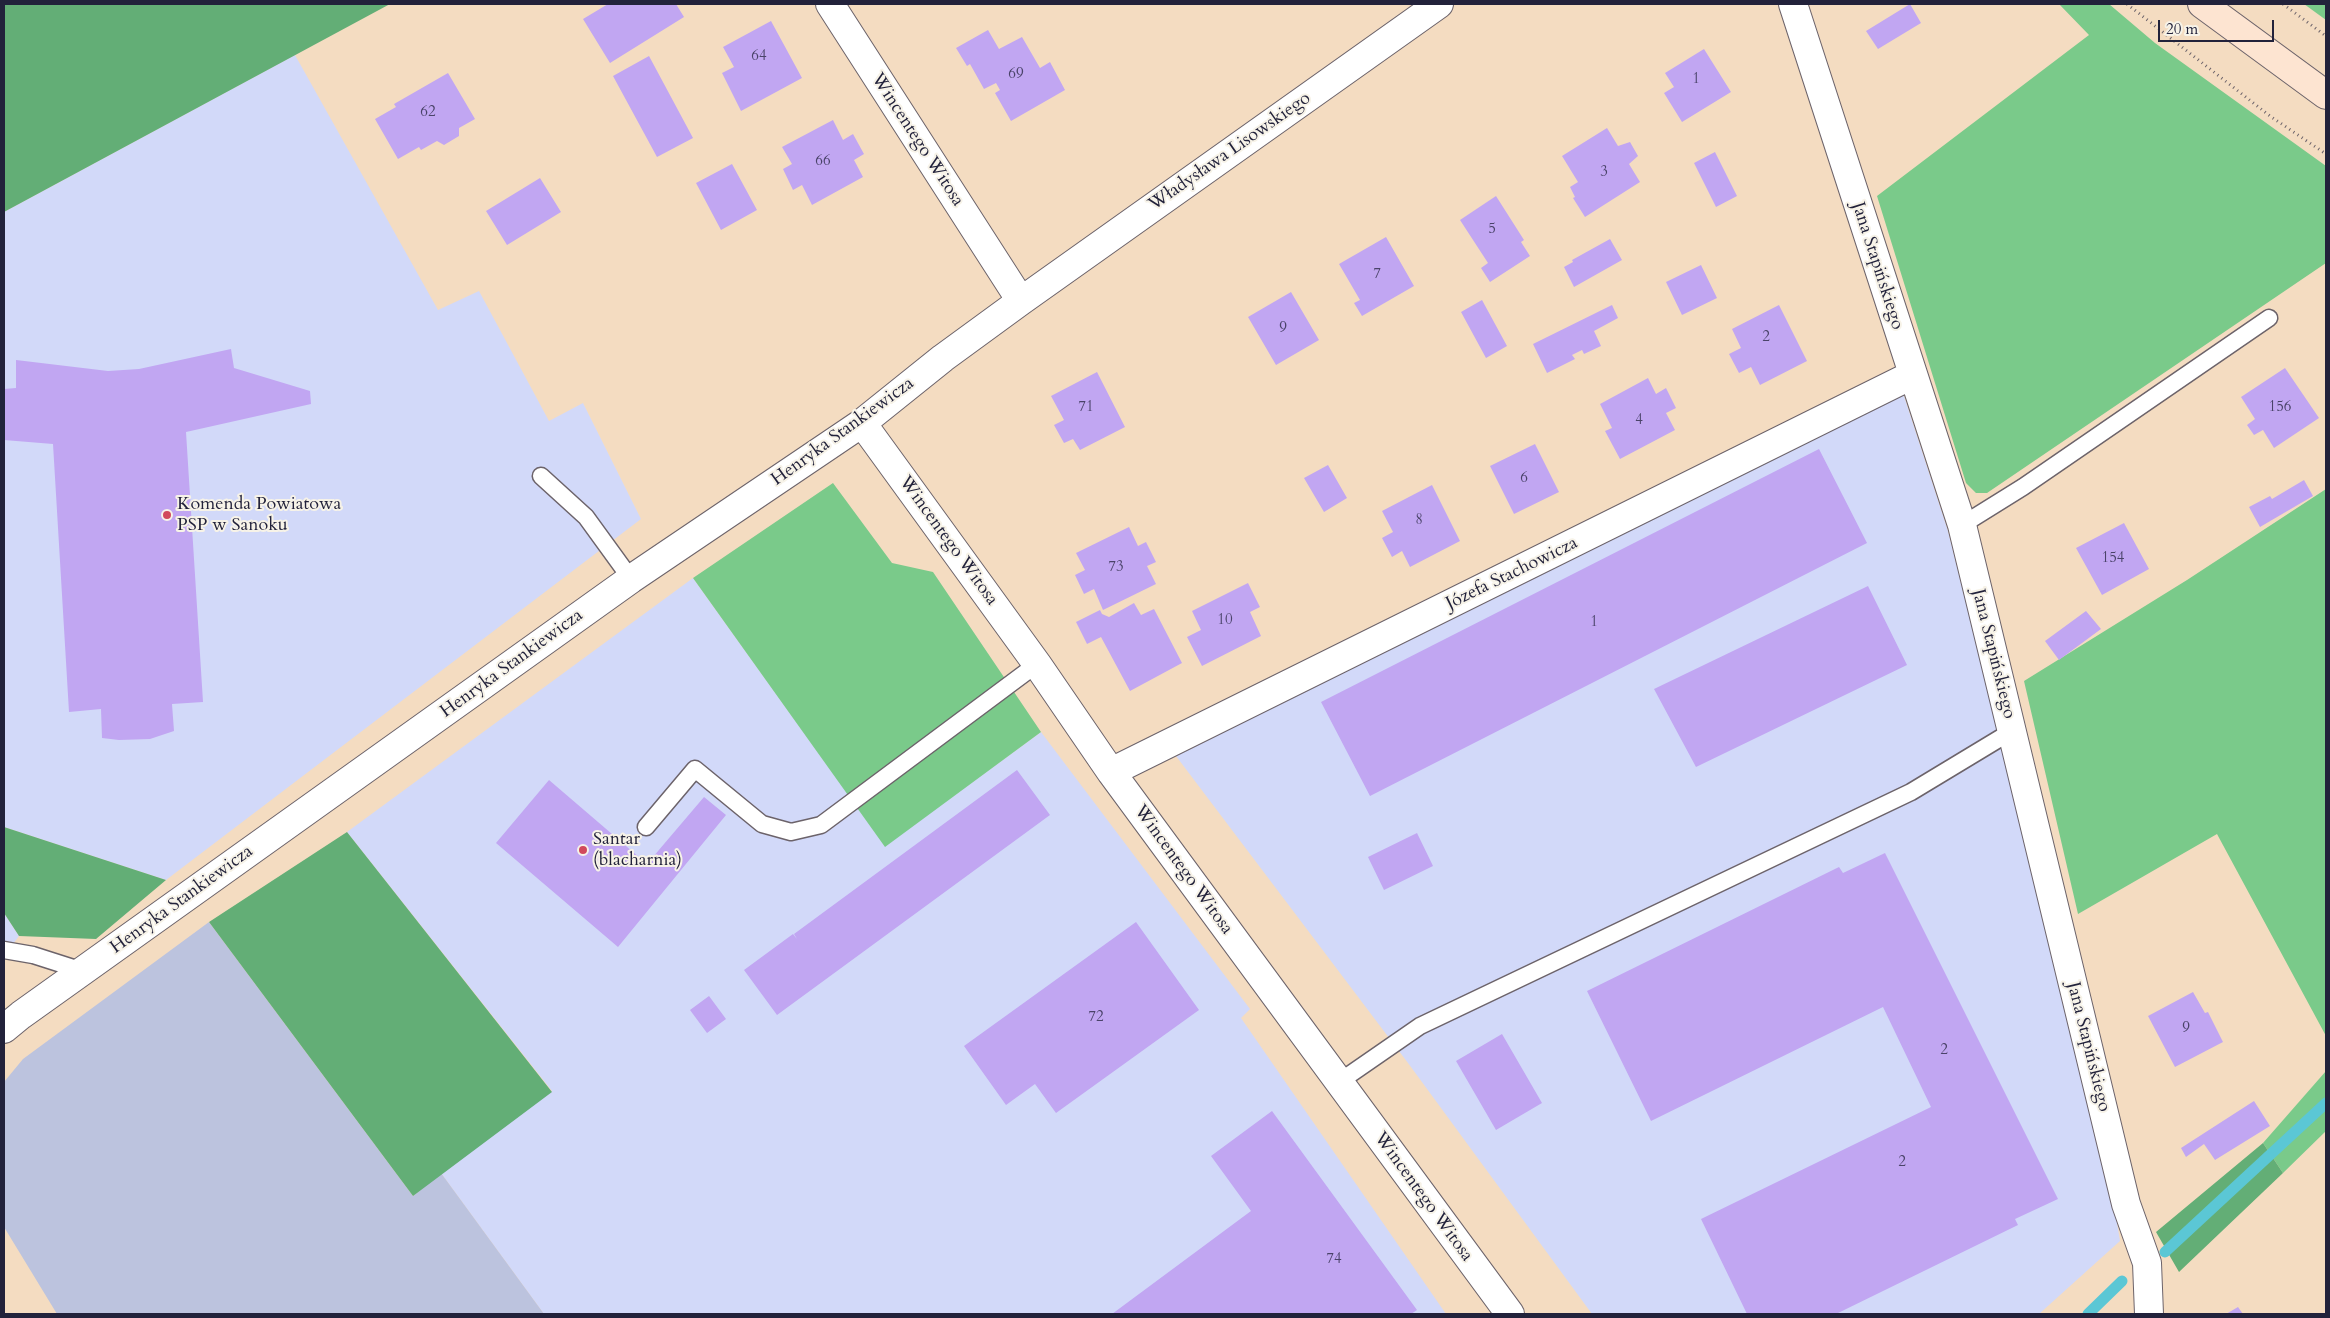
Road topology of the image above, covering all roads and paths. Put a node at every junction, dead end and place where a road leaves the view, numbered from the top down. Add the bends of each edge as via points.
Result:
1 (830, 4) edge
2 (1438, 4) edge
3 (1793, 4) edge
4 (2127, 4) edge
5 (2202, 4) edge
6 (2283, 4) edge
7 (2326, 36) edge
8 (2326, 95) edge
9 (2326, 154) edge
10 (1021, 301) junction
11 (2269, 318) dead end
12 (1912, 375) junction
13 (862, 423) junction
14 (540, 476) dead end
15 (1962, 525) junction
16 (631, 579) junction
17 (1037, 664) junction
18 (2012, 731) junction
19 (1111, 772) junction
20 (646, 827) dead end
21 (5, 952) edge
22 (82, 971) junction
23 (4, 1029) edge
24 (1339, 1082) junction
25 (2147, 1312) edge
26 (1510, 1314) edge

1 - 10 street, Wincentego Witosa
2 - 10 street, Władysława Lisowskiego
3 - 12 street, Jana Stapińskiego
4 - 9 path via 2270,116
5 - 8 main road
6 - 7 path
10 - 13 street, Henryka Stankiewicza
11 - 15 lane
12 - 15 street, Jana Stapińskiego
12 - 19 street, Józefa Stachowicza
13 - 16 street, Henryka Stankiewicza
13 - 17 street, Wincentego Witosa
14 - 16 lane via 586,517
15 - 18 street, Jana Stapińskiego
16 - 22 street, Henryka Stankiewicza
17 - 19 street, Wincentego Witosa
17 - 20 lane via 821,825 791,832 762,824 695,770
18 - 24 lane via 1911,792 1420,1026
18 - 25 street, Jana Stapińskiego via 2126,1204 2147,1263
19 - 24 street, Wincentego Witosa
21 - 22 lane via 33,955
22 - 23 street, Henryka Stankiewicza
24 - 26 street, Wincentego Witosa

